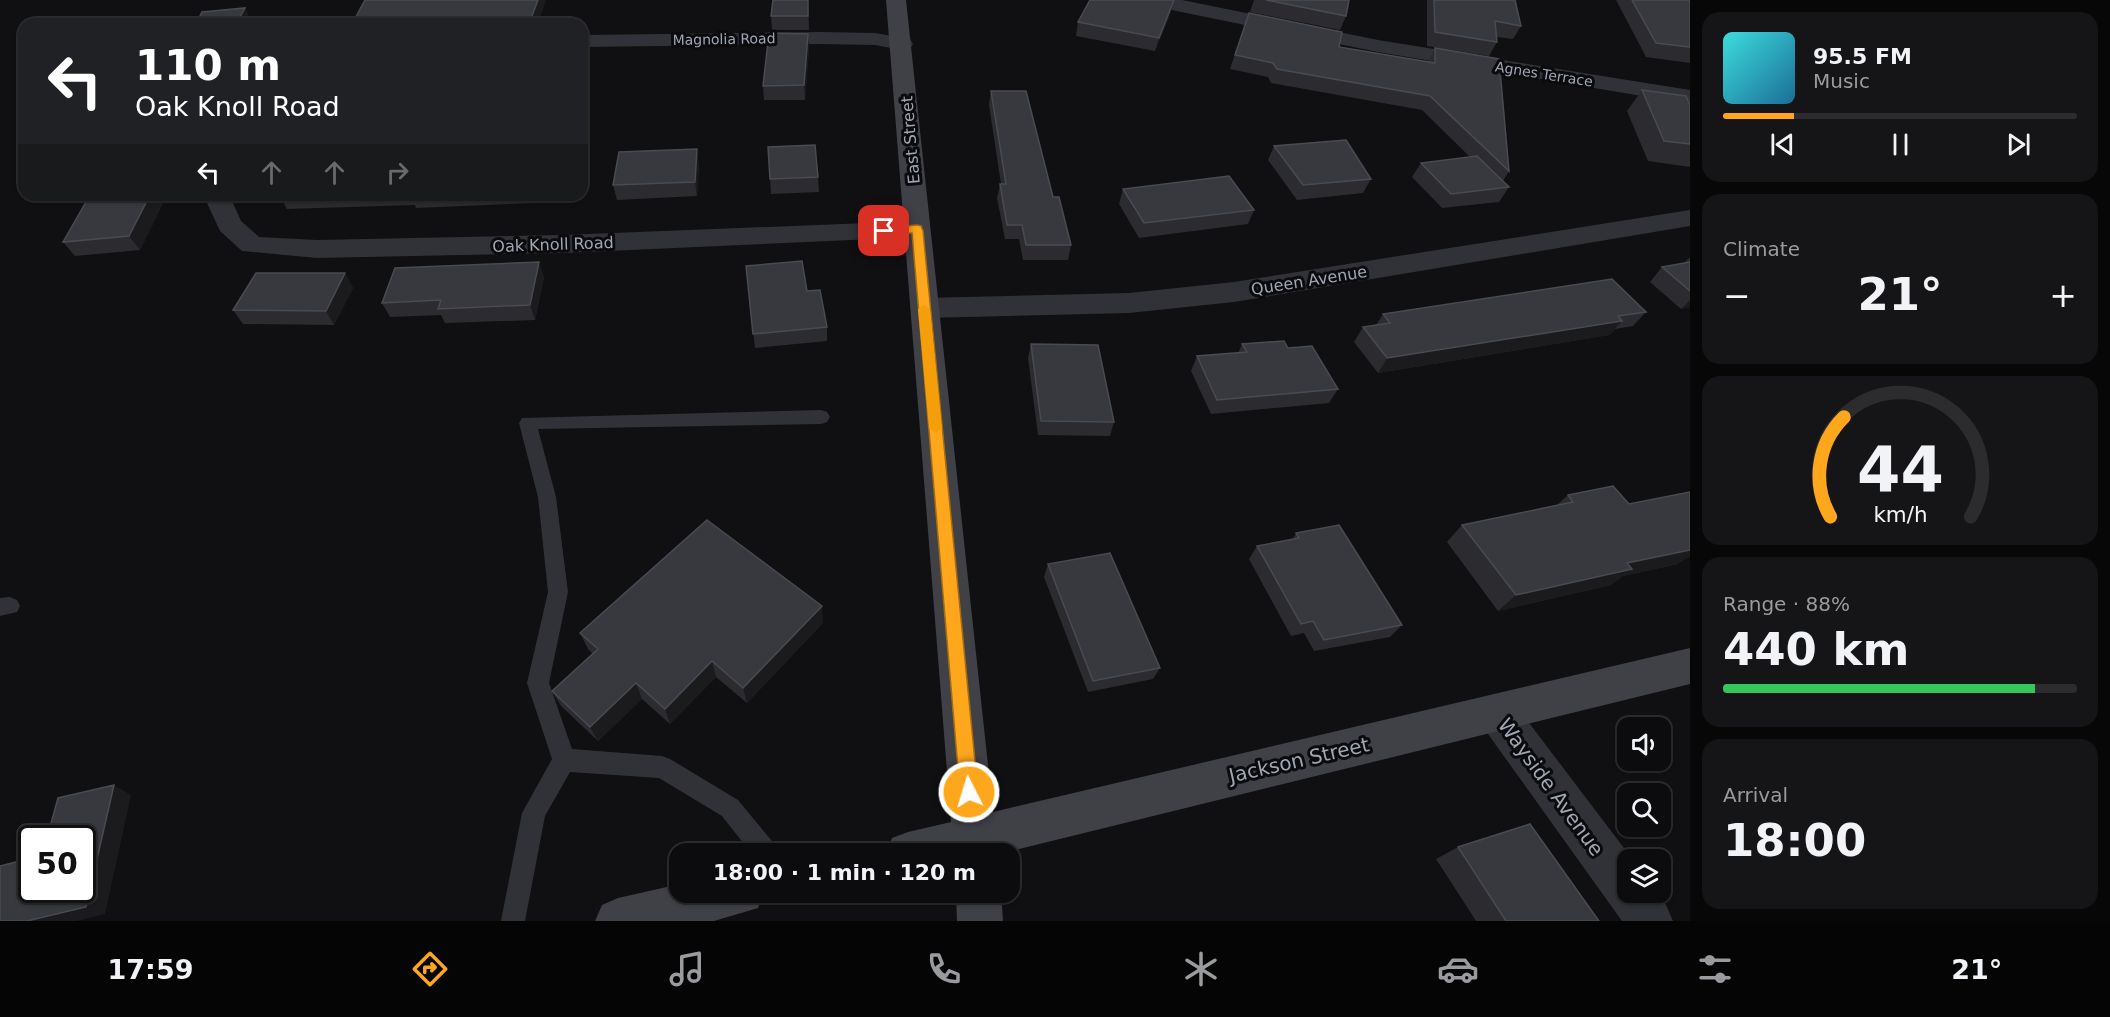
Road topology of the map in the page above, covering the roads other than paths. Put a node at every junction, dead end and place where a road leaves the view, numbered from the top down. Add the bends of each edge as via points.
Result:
1 (896, 0) edge
2 (1152, 0) edge
3 (588, 41) edge
4 (902, 44) junction
5 (1690, 97) edge
6 (221, 201) edge
7 (1690, 218) edge
8 (917, 229) junction
9 (924, 308) junction
10 (821, 417) dead end
11 (1690, 666) edge
12 (1497, 713) junction
13 (564, 760) junction
14 (759, 843) edge
15 (974, 843) edge
16 (986, 843) edge
17 (1617, 876) edge
18 (695, 903) edge
19 (979, 903) edge
20 (1637, 903) edge
21 (513, 921) edge
22 (618, 921) edge
23 (980, 921) edge
24 (1650, 921) edge

1 - 4 main road, East Street
2 - 5 street, Agnes Terrace via 1378,46
3 - 4 street, Magnolia Road via 832,38
4 - 8 main road, East Street
6 - 8 street, Oak Knoll Road via 230,225 252,245 317,249 562,244
7 - 9 street, Queen Avenue via 1234,292 1129,303
8 - 9 main road, East Street
9 - 15 main road, East Street
10 - 13 lane via 528,423 547,497 558,592 538,683
11 - 12 main road, Jackson Street
12 - 16 main road, Jackson Street
12 - 17 street, Wayside Avenue
13 - 14 lane via 662,767 730,808
13 - 21 lane via 534,813
18 - 22 main road
19 - 23 main road
20 - 24 street, Wayside Avenue

